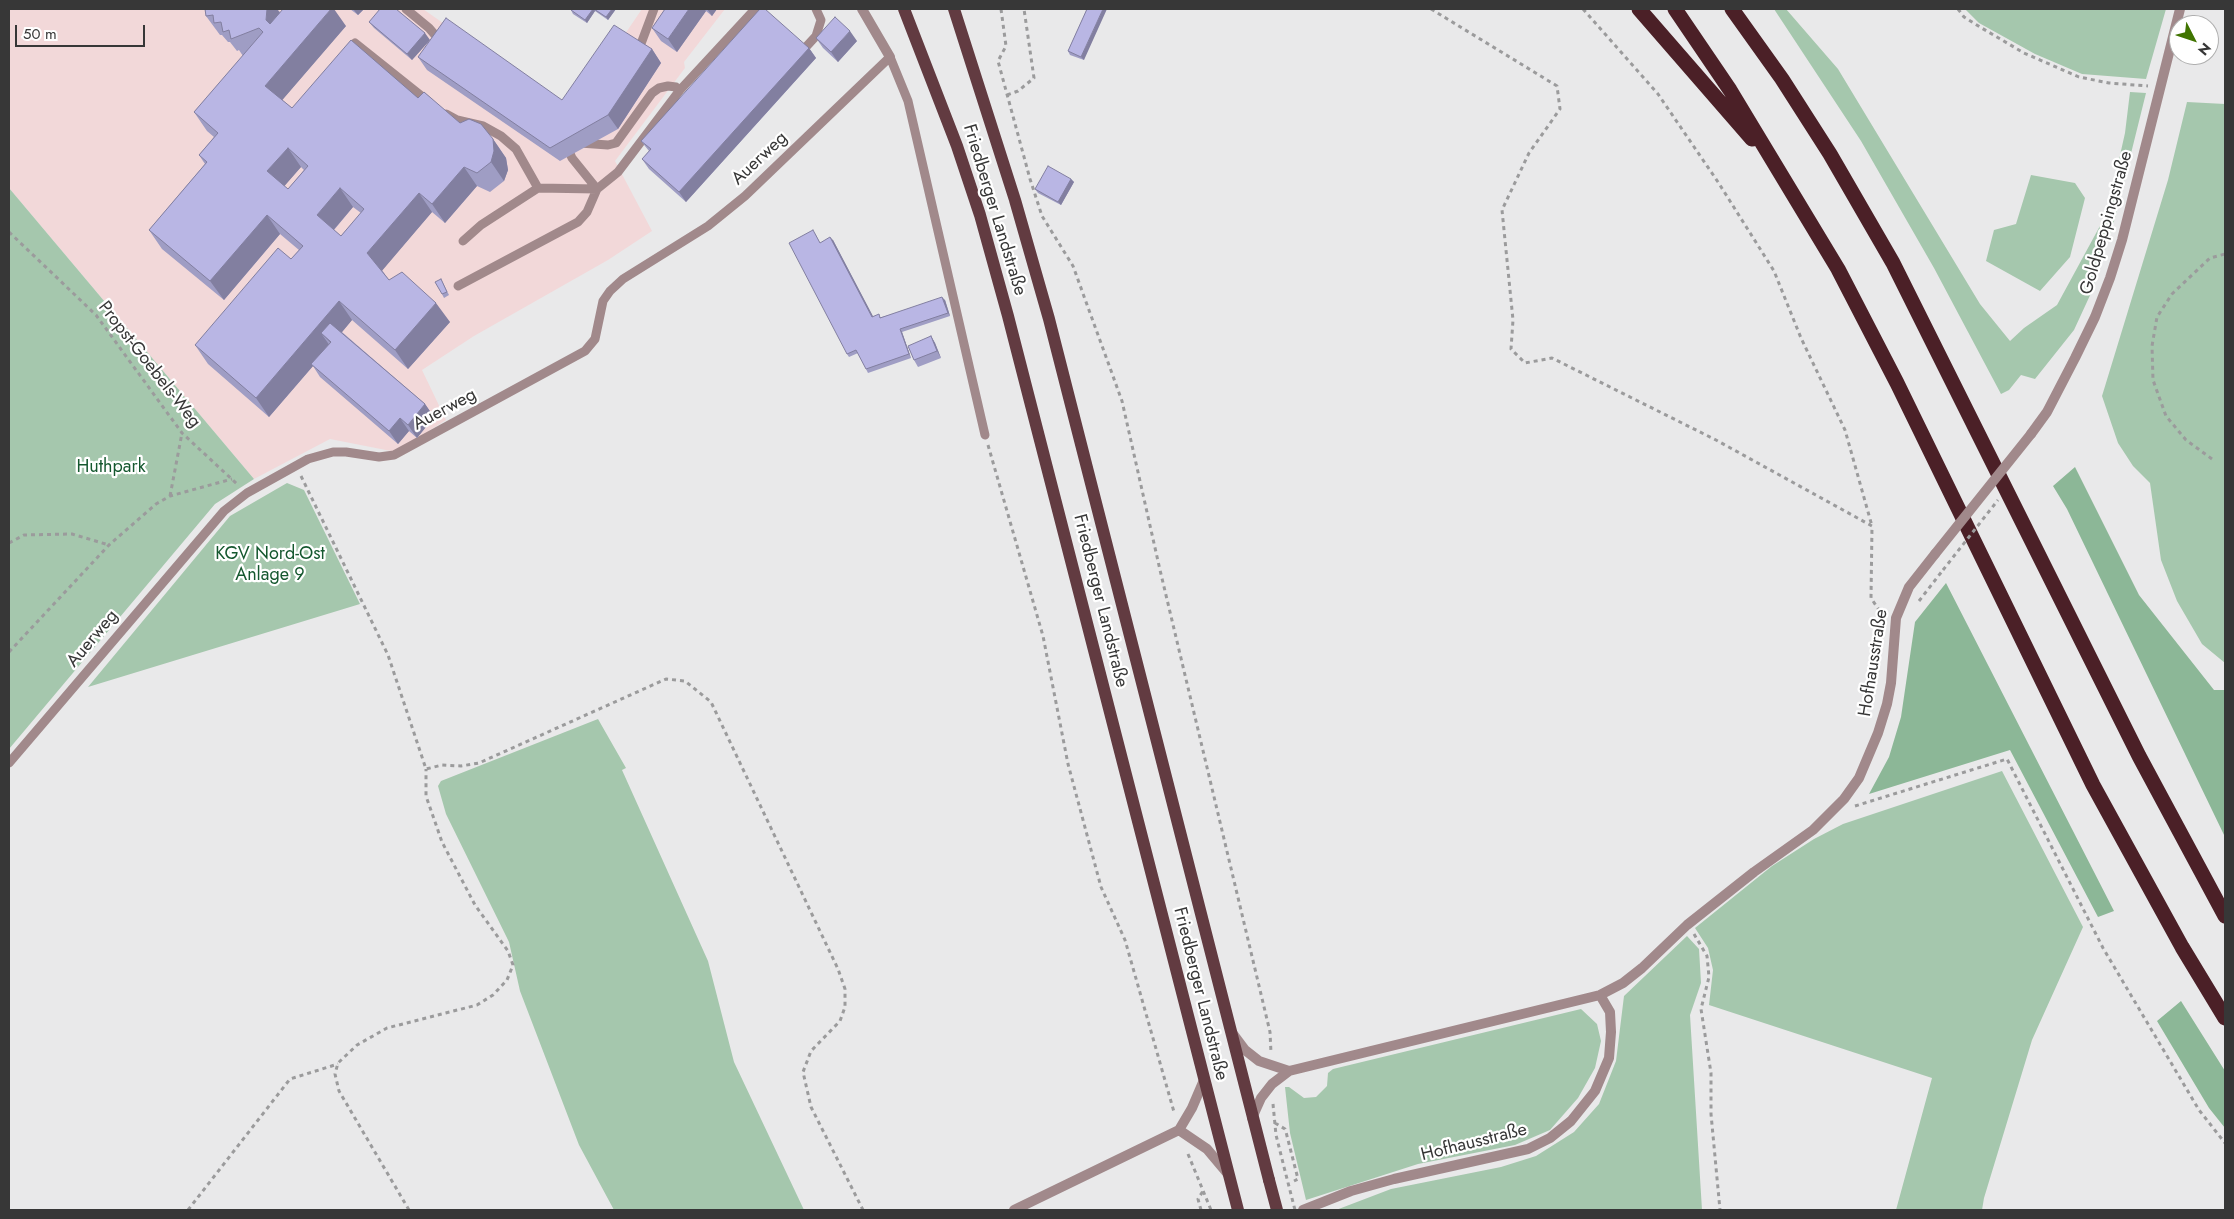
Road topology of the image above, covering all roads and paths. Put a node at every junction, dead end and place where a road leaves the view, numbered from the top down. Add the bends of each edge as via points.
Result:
1 (406, 9) edge
2 (654, 9) edge
3 (755, 9) edge
4 (816, 9) edge
5 (862, 9) edge
6 (904, 9) edge
7 (954, 9) edge
8 (1001, 9) edge
9 (1024, 9) edge
10 (1431, 9) edge
11 (1583, 9) edge
12 (1639, 9) edge
13 (1675, 9) edge
14 (1732, 9) edge
15 (1958, 9) edge
16 (2180, 9) edge
17 (805, 48) edge
18 (447, 50) edge
19 (890, 57) junction
20 (636, 61) edge
21 (338, 63) edge
22 (2161, 86) junction
23 (680, 90) junction
24 (1007, 95) junction
25 (559, 139) edge
26 (569, 142) junction
27 (1780, 170) junction
28 (538, 188) junction
29 (597, 189) junction
30 (9, 232) edge
31 (463, 241) dead end
32 (2225, 254) edge
33 (458, 286) dead end
34 (182, 433) junction
35 (2031, 434) joint
36 (986, 435) joint
37 (2212, 459) dead end
38 (296, 465) junction
39 (232, 479) junction
40 (247, 493) junction
41 (2003, 494) dead end
42 (170, 496) junction
43 (1872, 526) junction
44 (9, 543) edge
45 (109, 545) junction
46 (1918, 602) dead end
47 (1894, 634) junction
48 (9, 652) edge
49 (9, 763) edge
50 (426, 769) junction
51 (1829, 816) junction
52 (2225, 916) edge
53 (1687, 924) junction
54 (1600, 995) junction
55 (2225, 1018) edge
56 (1232, 1032) junction
57 (338, 1063) junction
58 (1271, 1066) junction
59 (1289, 1070) junction
60 (1204, 1080) junction
61 (1272, 1084) junction
62 (1252, 1118) junction
63 (1274, 1123) junction
64 (1179, 1130) junction
65 (2225, 1143) edge
66 (1228, 1174) junction
67 (1294, 1181) dead end
68 (1203, 1190) junction
69 (1237, 1208) edge
70 (188, 1210) edge
71 (409, 1210) edge
72 (863, 1210) edge
73 (1014, 1210) edge
74 (1201, 1210) edge
75 (1211, 1210) edge
76 (1277, 1210) edge
77 (1295, 1210) edge
78 (1303, 1210) edge
79 (1720, 1210) edge

1 - 18 lane via 429,28
2 - 20 lane
3 - 23 lane
4 - 17 lane via 821,20 816,36
5 - 19 street
6 - 60 main road, Friedberger Landstraße via 980,214
7 - 56 main road, Friedberger Landstraße via 1049,319
8 - 24 path via 1006,46 998,61
9 - 24 path via 1034,78
10 - 43 path via 1557,86 1560,109 1529,152 1502,210 1513,320 1511,349 1525,363 1552,358 1716,440
11 - 43 path via 1658,94 1774,270 1801,338 1845,430
12 - 27 highway
13 - 27 highway
14 - 52 highway via 1830,154 1893,263 2139,756
15 - 22 path via 1964,17 2024,53 2079,77 2109,83
16 - 22 street, Goldpeppingstraße
19 - 36 lane via 908,101
19 - 38 lane, Auerweg via 745,196 708,226 622,279 610,290 603,301 595,340 585,352 394,455 379,457 333,452
21 - 28 lane via 355,43 444,113 457,120 483,126 501,136 516,149
22 - 35 street, Goldpeppingstraße via 2110,278 2075,358 2047,412
23 - 26 lane via 668,86 652,93 616,143 608,145 588,139
23 - 29 lane via 618,172
24 - 58 path via 1042,216 1072,266 1122,401 1270,1032
25 - 26 lane
26 - 29 lane via 572,158
27 - 55 highway via 1838,269 1897,383 2093,785
28 - 29 lane
28 - 31 lane via 481,225
29 - 33 lane via 587,212 578,222
30 - 34 path, Propst-Goebels-Weg via 96,315
32 - 37 path via 2210,258 2172,294 2157,317 2152,346 2153,380 2166,416 2186,440
34 - 39 path, Propst-Goebels-Weg
34 - 42 path
35 - 47 street, Hofhausstraße, bridge via 1909,588 1901,602
36 - 64 path via 1043,636 1068,764 1102,887 1125,940
38 - 40 lane, Auerweg
38 - 50 path via 388,655
39 - 40 path, Propst-Goebels-Weg
39 - 42 path
40 - 49 lane, Auerweg via 224,511
41 - 46 path, bridge
42 - 45 path via 156,504
43 - 47 path via 1871,598
44 - 45 path via 24,535 72,534
45 - 48 path
47 - 51 street, Hofhausstraße via 1891,683 1878,733 1859,778
50 - 57 path via 426,796 442,842 474,905 508,951 513,965 511,973 493,995 477,1005 387,1028 357,1045
50 - 72 path via 479,763 666,679 685,681 711,702 845,989 845,1007 840,1021 811,1051 803,1072 811,1107
51 - 53 street, Hofhausstraße
51 - 65 path via 2008,759 2103,948 2199,1110
53 - 54 street, Hofhausstraße via 1642,968
53 - 79 path via 1707,956 1709,977 1701,1009 1711,1073 1711,1114
54 - 59 street, Hofhausstraße
54 - 78 street, Hofhausstraße via 1610,1012 1609,1058 1595,1090 1571,1121 1550,1138 1528,1149 1351,1190
56 - 58 street, Hofhausstraße via 1245,1050
56 - 62 main road, Friedberger Landstraße
57 - 70 path via 290,1080
57 - 71 path via 335,1074 339,1091
58 - 59 street, Hofhausstraße
59 - 61 street, Hofhausstraße
60 - 64 street
60 - 66 main road, Friedberger Landstraße
61 - 62 street, Hofhausstraße
61 - 63 path
62 - 76 main road, Friedberger Landstraße, bridge
63 - 67 path via 1285,1128 1298,1179
63 - 77 path, bridge
64 - 66 street via 1208,1149
64 - 68 path
64 - 73 street
66 - 69 main road, Friedberger Landstraße
68 - 74 path via 1198,1198
68 - 75 path

